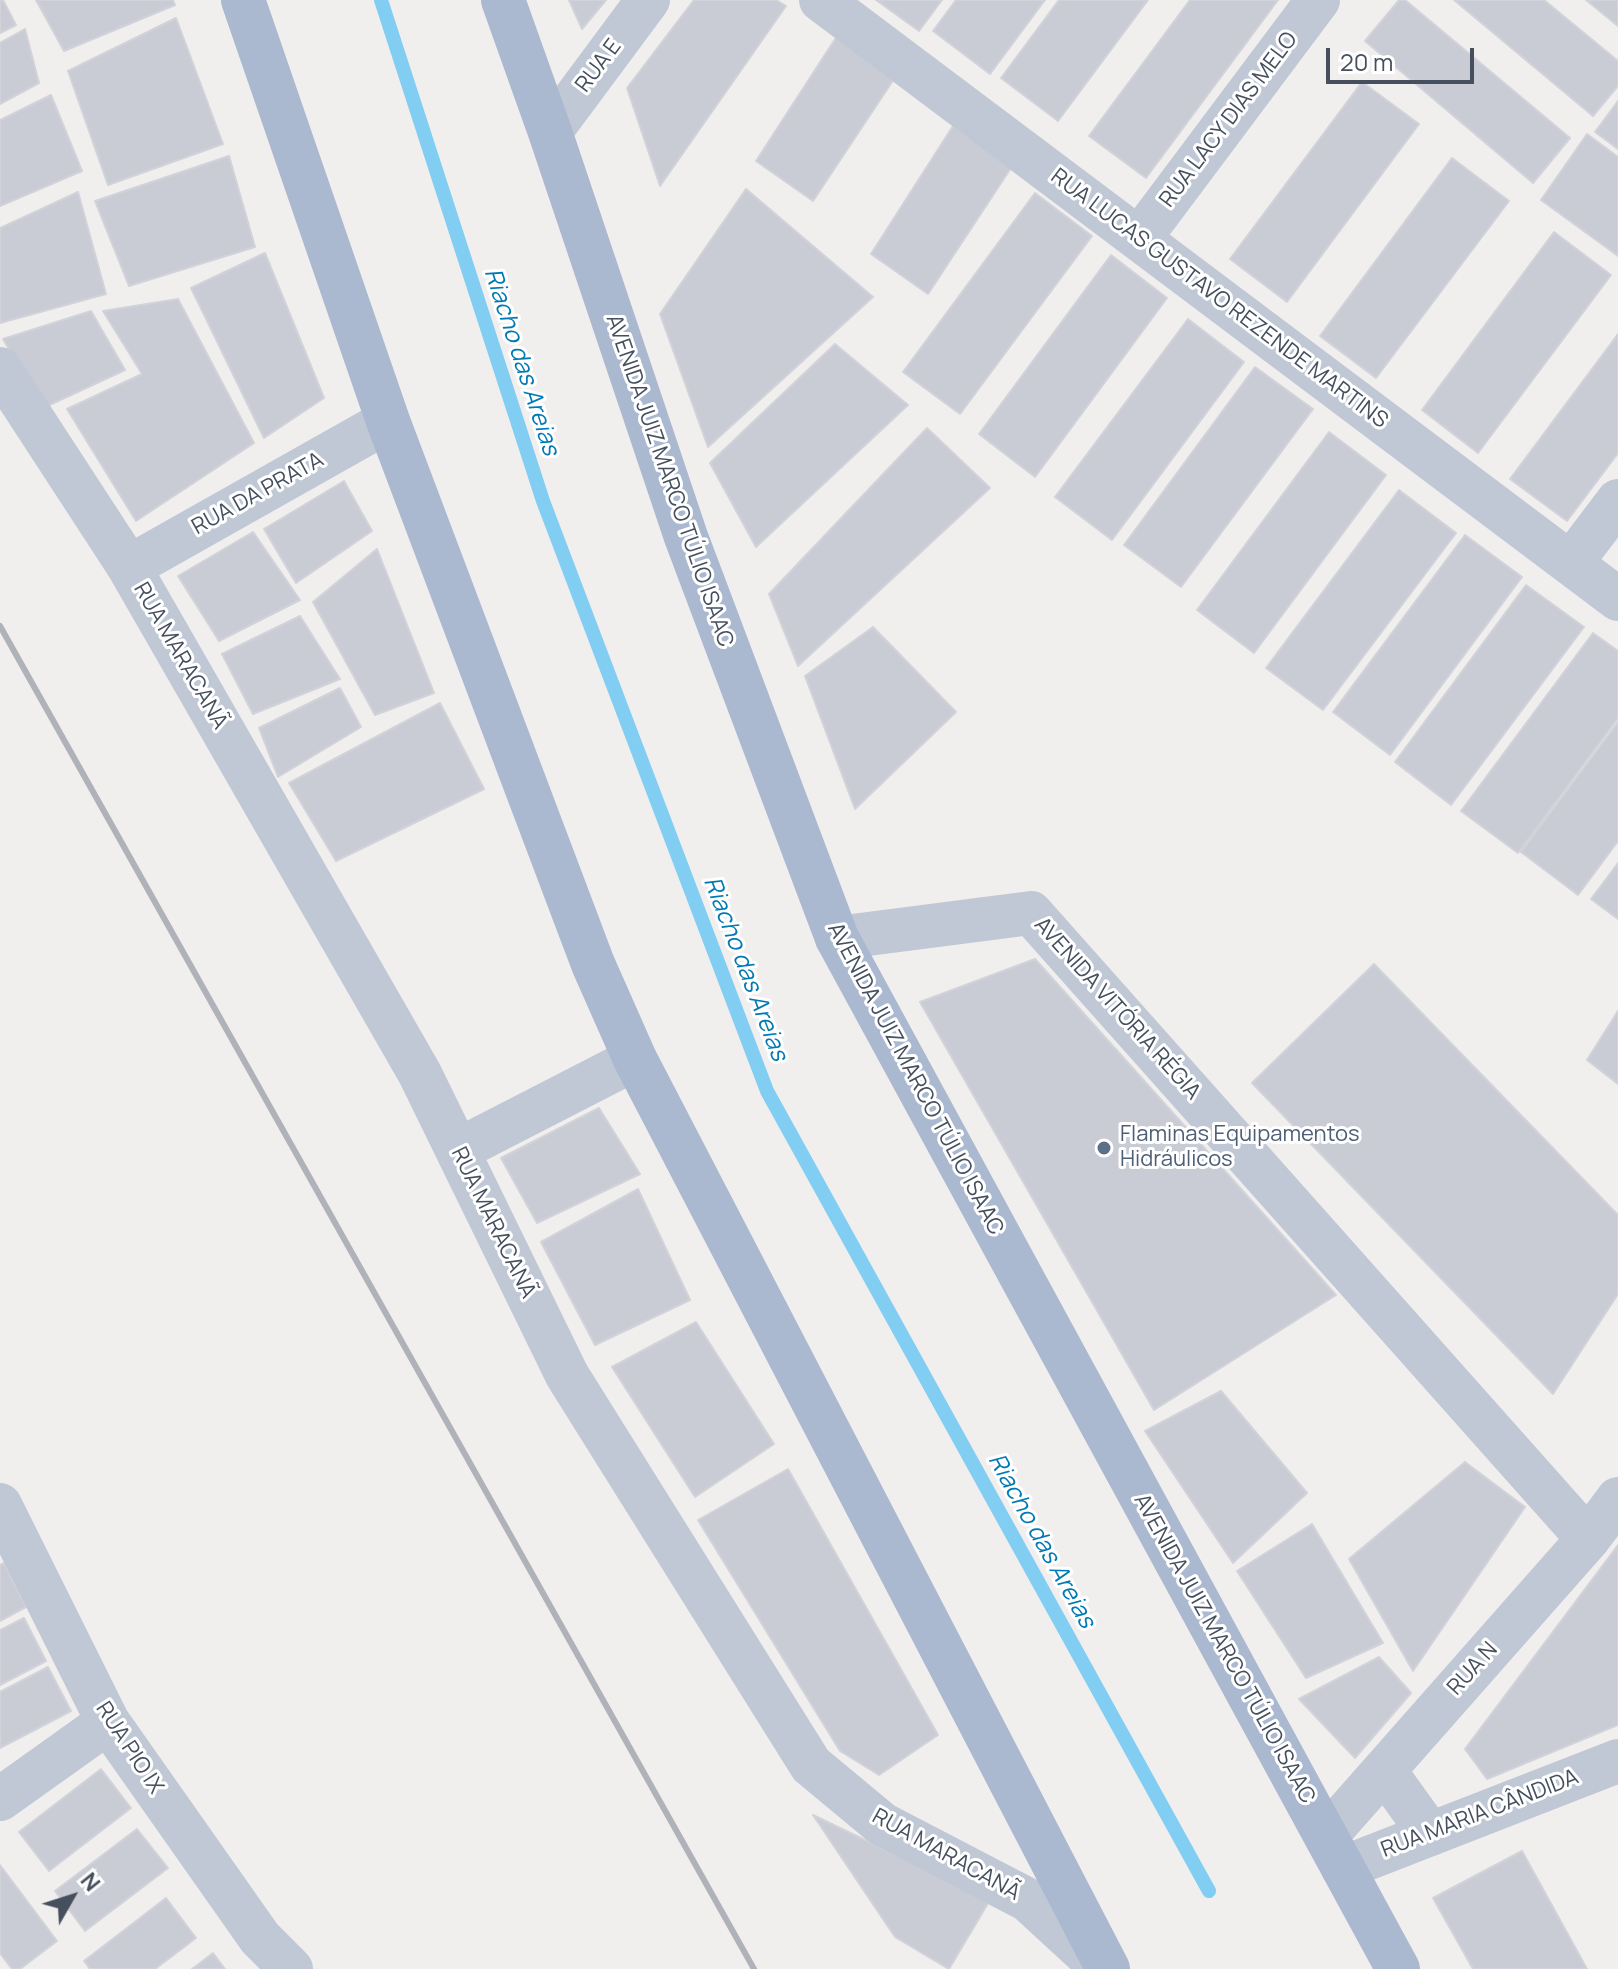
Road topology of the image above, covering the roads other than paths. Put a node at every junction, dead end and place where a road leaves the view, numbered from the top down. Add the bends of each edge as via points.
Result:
1 (243, 0) edge
2 (503, 0) edge
3 (648, 0) edge
4 (821, 0) edge
5 (1318, 0) edge
6 (550, 132) junction
7 (1139, 239) junction
8 (0, 369) edge
9 (388, 421) junction
10 (1618, 501) edge
11 (1571, 563) junction
12 (129, 567) junction
13 (1618, 599) edge
14 (837, 938) junction
15 (635, 1059) junction
16 (458, 1150) junction
17 (1618, 1499) edge
18 (0, 1505) edge
19 (1588, 1539) junction
20 (108, 1722) junction
21 (1618, 1761) edge
22 (1384, 1770) junction
23 (0, 1799) edge
24 (1430, 1834) junction
25 (1334, 1852) junction
26 (291, 1969) edge
27 (1105, 1969) edge
28 (1398, 1969) edge

1 - 9 main road
2 - 6 main road, AVENIDA JUIZ MARCO TÚLIO ISAAC
3 - 6 street, RUA E
4 - 7 street, RUA LUCAS GUSTAVO REZENDE MARTINS
5 - 7 street, RUA LACY DIAS MELO
6 - 14 main road, AVENIDA JUIZ MARCO TÚLIO ISAAC via 686,537
7 - 11 street, RUA LUCAS GUSTAVO REZENDE MARTINS
8 - 12 street, RUA MARACANÃ
9 - 12 street, RUA DA PRATA
9 - 15 main road via 593,964
10 - 11 street
11 - 13 street, RUA LUCAS GUSTAVO REZENDE MARTINS
12 - 16 street, RUA MARACANÃ via 420,1074
14 - 19 street, AVENIDA VITÓRIA RÉGIA via 1031,913
14 - 25 main road, AVENIDA JUIZ MARCO TÚLIO ISAAC
15 - 16 street
15 - 27 main road
16 - 27 street, RUA MARACANÃ via 567,1375 811,1765 882,1824 1028,1900
17 - 19 street, RUA N
18 - 20 street, RUA PIO IX
19 - 22 street, RUA N
20 - 23 street
20 - 26 street, RUA PIO IX via 260,1938
21 - 24 street, RUA MARIA CÂNDIDA
22 - 24 street
22 - 25 street, RUA N
24 - 25 street, RUA MARIA CÂNDIDA
25 - 28 main road, AVENIDA JUIZ MARCO TÚLIO ISAAC

